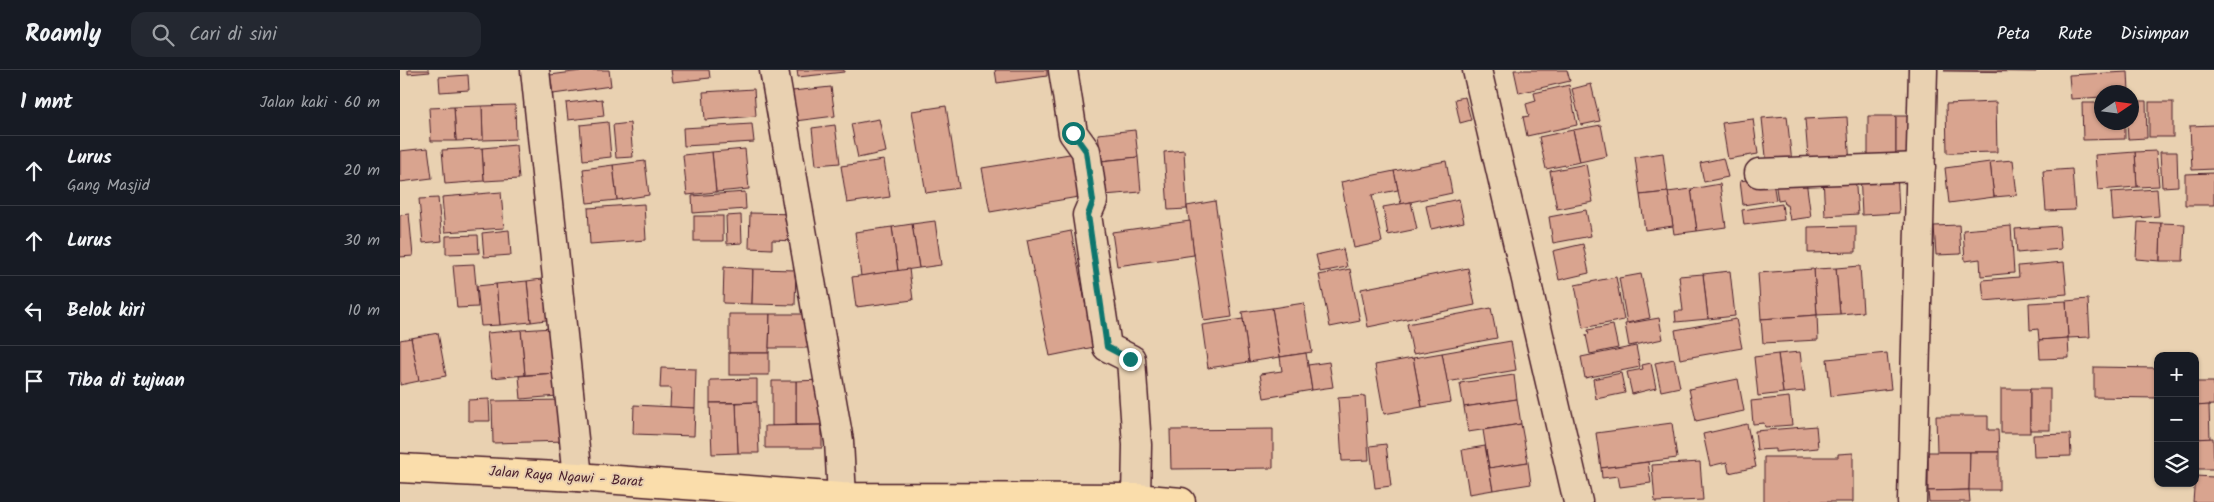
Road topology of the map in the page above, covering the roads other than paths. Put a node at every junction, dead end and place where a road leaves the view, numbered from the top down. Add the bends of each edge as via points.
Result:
1 (535, 70) edge
2 (774, 70) edge
3 (1063, 70) edge
4 (1477, 70) edge
5 (1923, 70) edge
6 (1921, 167) junction
7 (1759, 173) dead end
8 (400, 468) edge
9 (578, 477) junction
10 (1137, 488) junction
11 (842, 497) junction
12 (1912, 500) edge
13 (1181, 502) edge
14 (1578, 502) edge

1 - 9 street
2 - 11 street via 839,441
3 - 10 street via 1073,133 1086,151 1093,201 1088,215 1107,347 1130,359
4 - 14 street
5 - 6 street
6 - 7 street
6 - 12 street
8 - 9 main road, Jalan Raya Ngawi - Barat
9 - 11 main road, Jalan Raya Ngawi - Barat
10 - 11 main road, Jalan Raya Ngawi - Barat
10 - 13 main road, Jalan Raya Ngawi - Barat

